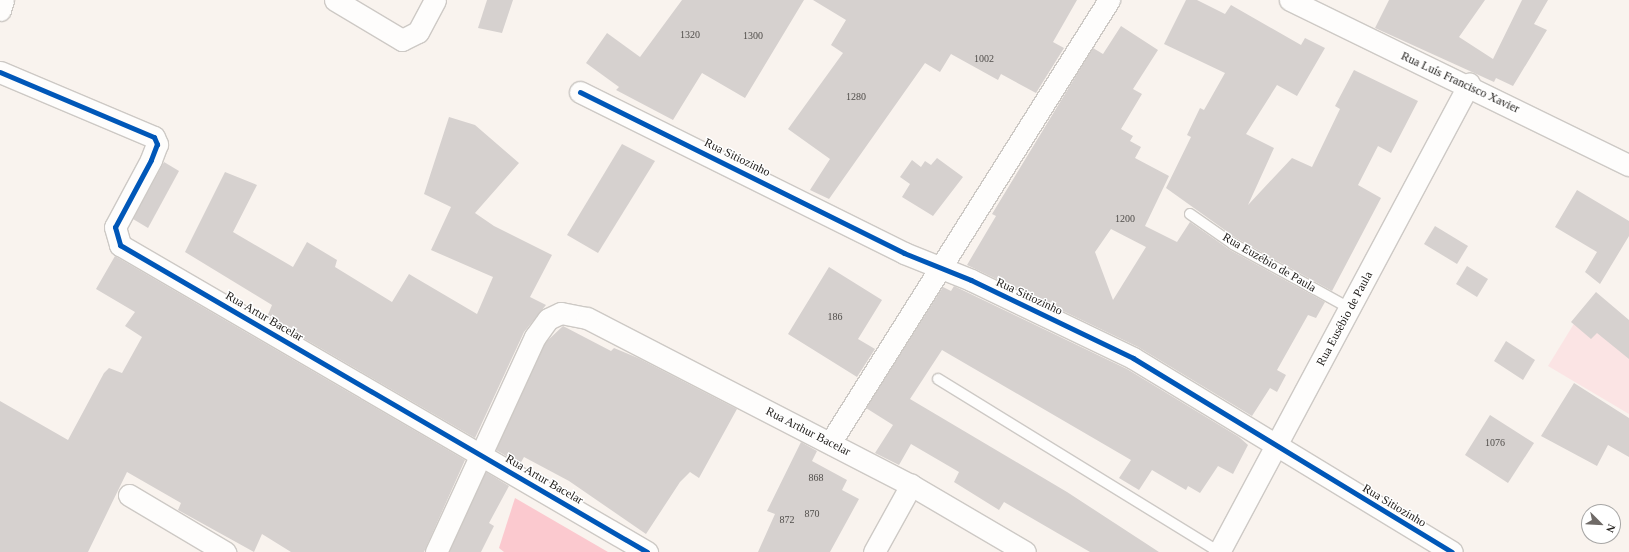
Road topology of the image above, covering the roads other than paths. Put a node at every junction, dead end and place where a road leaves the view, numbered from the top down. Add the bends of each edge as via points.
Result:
1 (3, 0) edge
2 (335, 0) edge
3 (435, 0) edge
4 (1109, 0) edge
5 (1300, 2) edge
6 (0, 10) edge
7 (0, 72) edge
8 (1469, 84) junction
9 (580, 92) dead end
10 (1629, 165) edge
11 (1190, 214) dead end
12 (940, 270) junction
13 (1351, 309) junction
14 (938, 379) dead end
15 (830, 443) junction
16 (1277, 449) junction
17 (483, 456) junction
18 (911, 485) junction
19 (129, 495) dead end
20 (225, 552) edge
21 (436, 552) edge
22 (647, 552) edge
23 (874, 552) edge
24 (1025, 552) edge
25 (1219, 552) edge
26 (1452, 552) edge

1 - 6 street
2 - 3 street via 402,40 418,32
4 - 12 street
5 - 8 street, Rua Luís Francisco Xavier via 1369,42
7 - 17 street, Rua Artur Bacelar via 154,137 156,144 151,160 115,227 120,245
8 - 10 street, Rua Luís Francisco Xavier
8 - 13 street, Rua Eusébio de Paula
9 - 12 street, Rua Sitiozinho
11 - 13 lane, Rua Euzébio de Paula via 1233,244
12 - 15 street
12 - 16 street, Rua Sitiozinho via 971,280 1133,358 1212,404
13 - 16 street, Rua Eusébio de Paula
14 - 25 lane
15 - 17 street, Rua Arthur Bacelar via 587,318 561,312 548,319 532,344
15 - 18 street, Rua Arthur Bacelar
16 - 25 street, Rua Eusébio de Paula
16 - 26 street, Rua Sitiozinho
17 - 21 street, Rua Arthur Bacelar
17 - 22 street, Rua Artur Bacelar
18 - 23 street
18 - 24 street, Rua Arthur Bacelar
19 - 20 street

